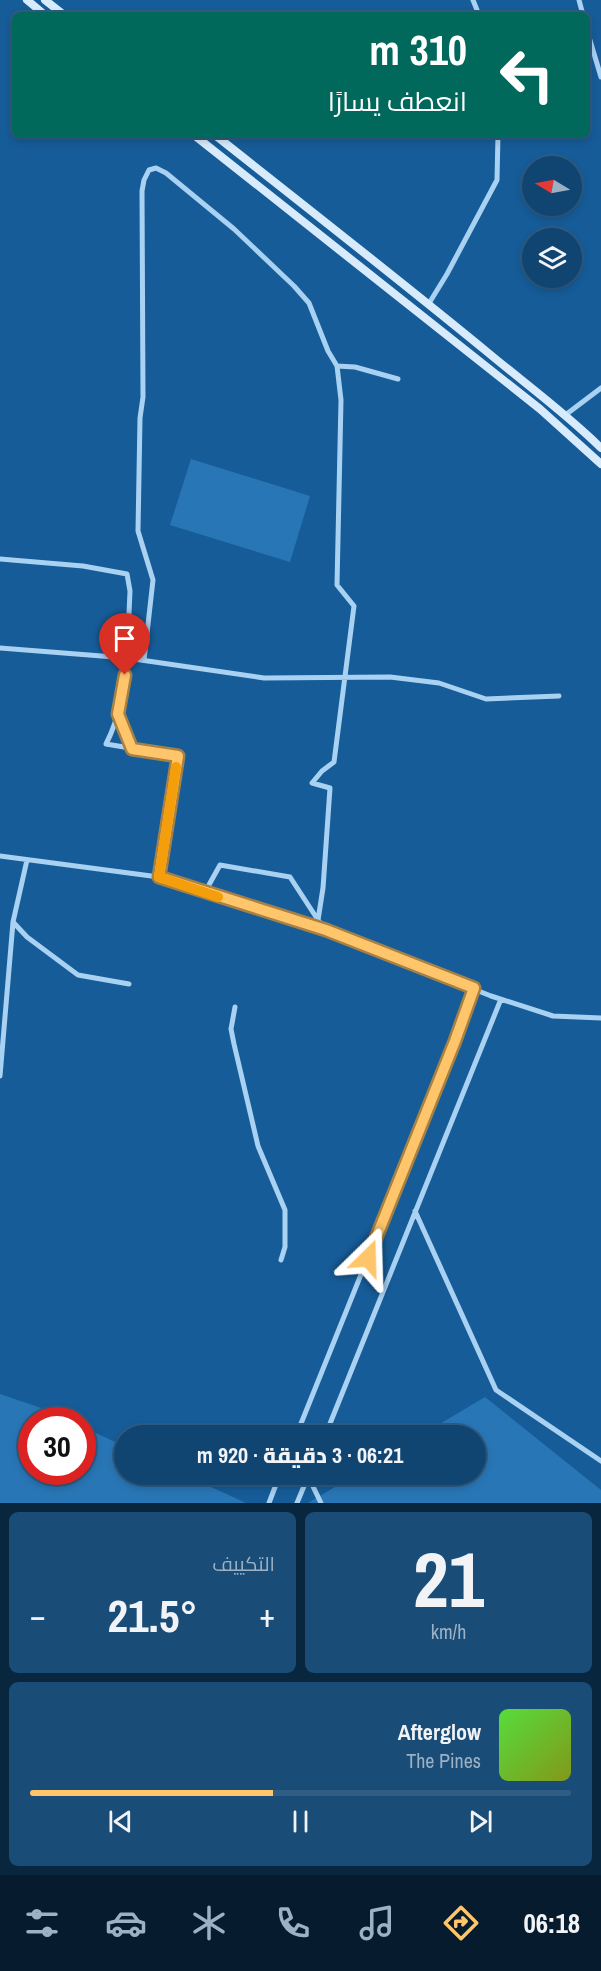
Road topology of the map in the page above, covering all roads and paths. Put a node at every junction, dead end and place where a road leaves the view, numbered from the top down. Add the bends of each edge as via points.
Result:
1 (27, 0) edge
2 (45, 0) edge
3 (41, 12) edge
4 (60, 12) edge
5 (590, 40) edge
6 (601, 77) edge
7 (198, 138) edge
8 (219, 138) edge
9 (498, 138) edge
10 (350, 243) junction
11 (343, 254) junction
12 (376, 263) junction
13 (368, 274) junction
14 (428, 305) junction
15 (437, 311) junction
16 (428, 322) junction
17 (337, 366) junction
18 (398, 379) dead end
19 (601, 388) edge
20 (564, 416) junction
21 (601, 448) edge
22 (601, 464) edge
23 (0, 559) edge
24 (0, 648) edge
25 (127, 658) junction
26 (144, 660) junction
27 (346, 676) junction
28 (559, 696) dead end
29 (118, 714) junction
30 (132, 749) junction
31 (0, 856) edge
32 (27, 860) junction
33 (159, 877) junction
34 (205, 892) junction
35 (318, 920) junction
36 (13, 922) junction
37 (326, 930) junction
38 (129, 984) dead end
39 (474, 988) junction
40 (501, 999) junction
41 (235, 1007) dead end
42 (601, 1018) edge
43 (0, 1076) edge
44 (415, 1211) junction
45 (281, 1260) dead end
46 (300, 1425) edge
47 (329, 1425) edge
48 (601, 1461) edge
49 (276, 1485) edge
50 (305, 1485) edge
51 (313, 1485) edge
52 (269, 1503) edge
53 (297, 1503) edge
54 (321, 1503) edge

1 - 3 main road
2 - 4 main road
5 - 6 street
7 - 11 main road
8 - 10 main road
9 - 14 street via 497,180
10 - 11 main road via 344,243
10 - 12 main road
11 - 13 main road
12 - 13 main road via 374,272
12 - 14 main road
13 - 16 main road
14 - 15 main road
15 - 16 main road
15 - 20 main road
16 - 22 main road via 540,409
17 - 18 street
17 - 26 street via 309,303 294,286 166,173 156,168 149,170 142,186 143,387 138,531 153,580
17 - 27 street via 341,400 337,585 354,606
19 - 20 street
20 - 21 main road
23 - 25 street via 127,574
24 - 25 street
25 - 26 street
25 - 29 street
26 - 27 street via 264,678
27 - 28 street via 439,683 486,699
27 - 35 street via 334,762 312,783 330,788
29 - 30 street
29 - 30 street via 106,744
30 - 33 street via 178,756
31 - 32 street
32 - 33 street
32 - 36 street
33 - 34 street
34 - 35 street via 220,865 290,877
34 - 37 street
35 - 37 street
36 - 38 street via 78,975
36 - 43 street
37 - 39 street
39 - 40 street
39 - 46 street
40 - 42 street via 553,1016
40 - 44 street
41 - 45 street via 231,1029 258,1146 285,1210
44 - 47 street
44 - 48 street via 496,1390
49 - 52 street
50 - 53 street
51 - 54 street

